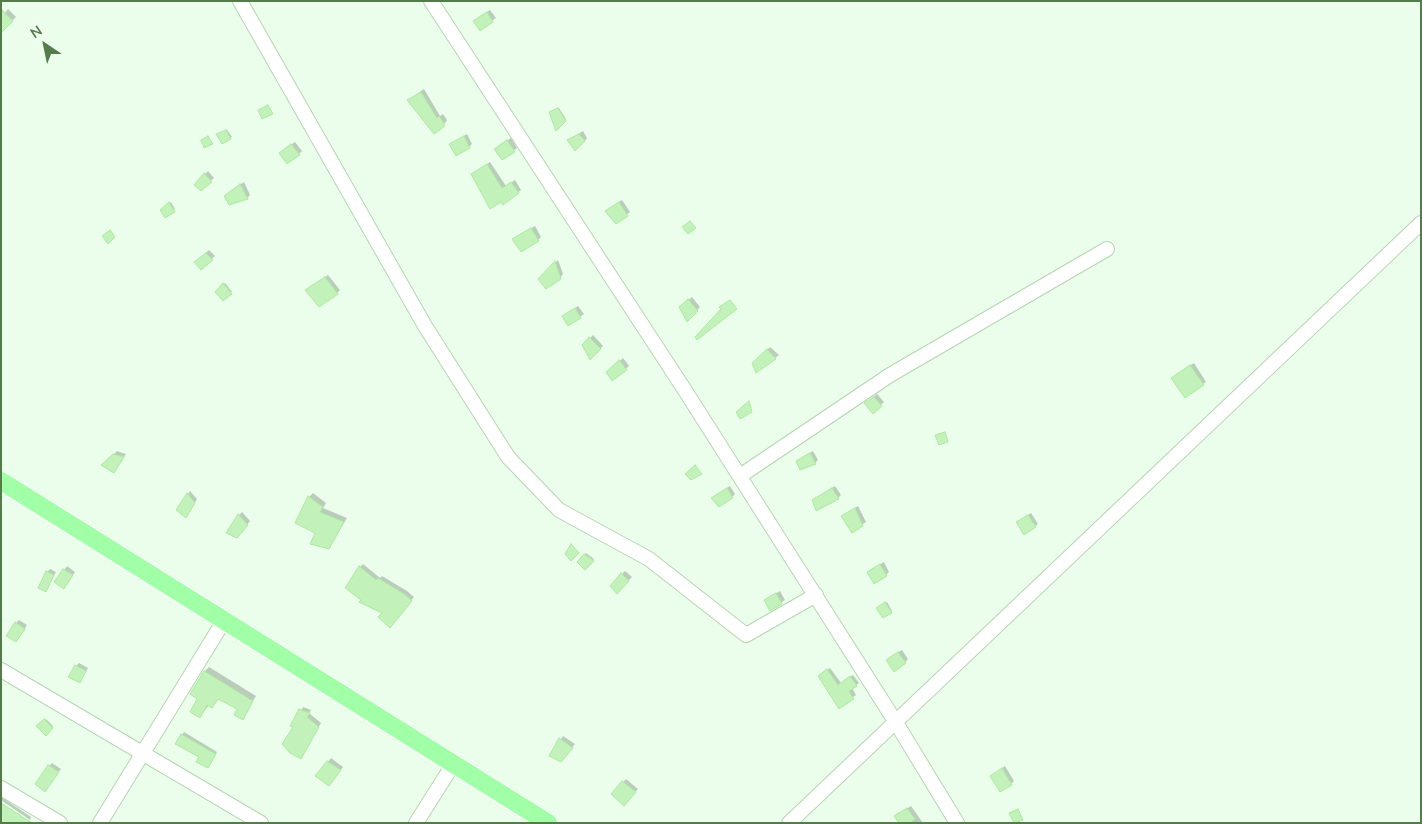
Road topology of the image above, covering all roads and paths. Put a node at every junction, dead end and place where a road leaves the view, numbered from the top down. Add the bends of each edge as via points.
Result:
1 (240, 1) edge
2 (431, 1) edge
3 (1421, 223) edge
4 (1107, 250) dead end
5 (740, 476) junction
6 (1, 481) edge
7 (816, 595) junction
8 (225, 619) junction
9 (1, 670) edge
10 (896, 721) junction
11 (144, 754) junction
12 (454, 763) junction
13 (1, 788) edge
14 (60, 823) edge
15 (100, 823) edge
16 (261, 823) edge
17 (416, 823) edge
18 (548, 823) edge
19 (788, 823) edge
20 (957, 823) edge

1 - 7 street via 425,326 508,457 559,510 649,560 746,635
2 - 5 street
3 - 10 street
4 - 5 street via 890,375
5 - 7 street
6 - 8 main road
7 - 10 street
8 - 11 street
8 - 12 main road
9 - 11 street
10 - 19 street
10 - 20 street
11 - 15 street
11 - 16 street
12 - 17 street
12 - 18 main road
13 - 14 street

